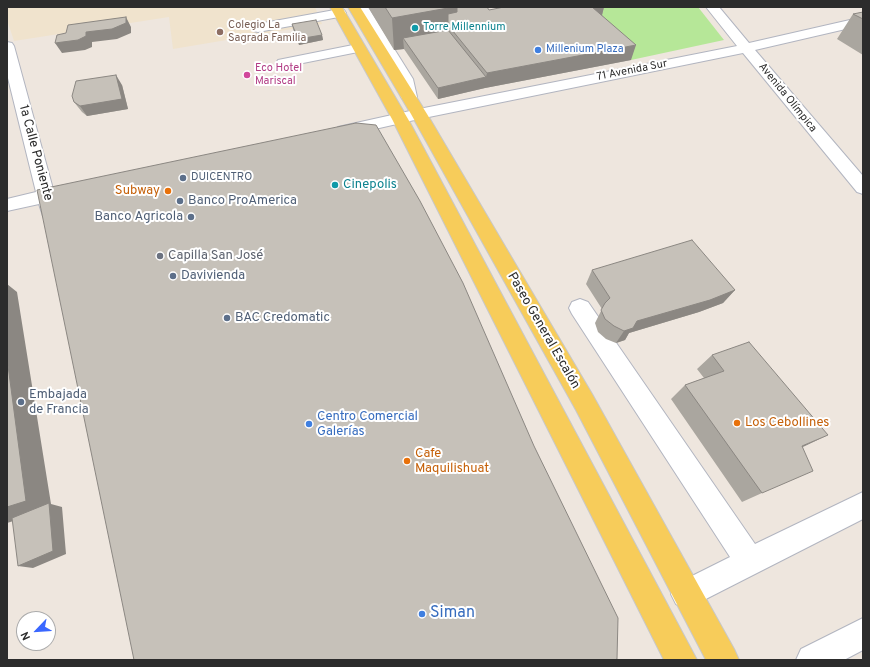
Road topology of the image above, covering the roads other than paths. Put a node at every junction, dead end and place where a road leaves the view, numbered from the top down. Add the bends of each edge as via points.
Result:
1 (354, 7) edge
2 (362, 7) edge
3 (712, 7) edge
4 (338, 10) edge
5 (863, 21) edge
6 (258, 28) dead end
7 (7, 46) edge
8 (358, 48) junction
9 (746, 48) junction
10 (284, 63) dead end
11 (409, 110) junction
12 (330, 134) edge
13 (85, 188) edge
14 (863, 188) edge
15 (47, 197) junction
16 (7, 205) edge
17 (54, 228) edge
18 (580, 308) dead end
19 (863, 505) edge
20 (750, 562) junction
21 (686, 594) junction
22 (863, 634) edge
23 (680, 660) edge
24 (723, 660) edge
25 (812, 660) edge

1 - 11 main road, Paseo General Escalón
2 - 11 street via 406,79
3 - 9 street, Avenida Olímpica
4 - 6 street
4 - 8 main road, Paseo General Escalón
5 - 9 street, 71 Avenida Sur
7 - 15 street, 1a Calle Poniente
8 - 10 street
8 - 11 main road, Paseo General Escalón
9 - 11 street, 71 Avenida Sur
9 - 14 street, Avenida Olímpica
11 - 12 street, 71 Avenida Sur
11 - 21 main road, Paseo General Escalón via 584,402
11 - 23 main road, Paseo General Escalón
13 - 15 street
15 - 16 street
15 - 17 street, 1a Calle Poniente
18 - 20 street
19 - 20 street
20 - 21 street
21 - 24 main road, Paseo General Escalón
22 - 25 street

